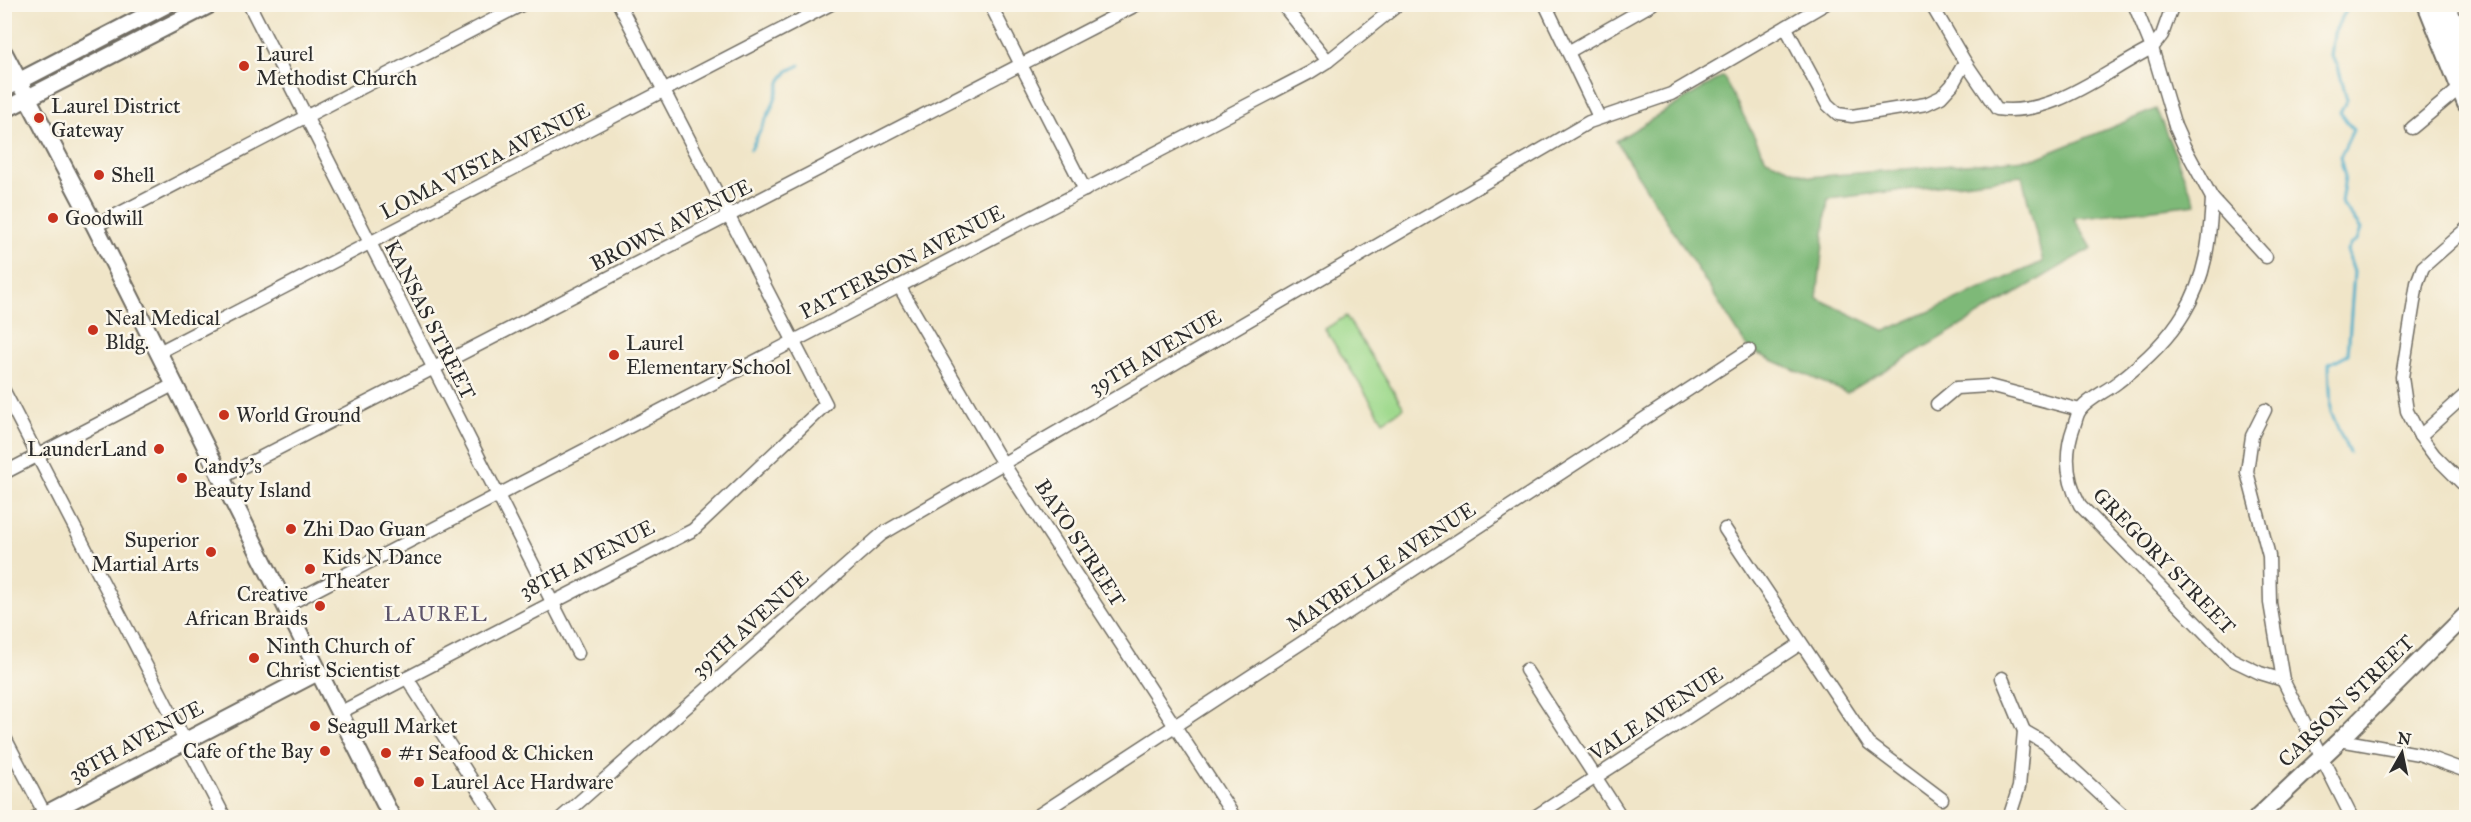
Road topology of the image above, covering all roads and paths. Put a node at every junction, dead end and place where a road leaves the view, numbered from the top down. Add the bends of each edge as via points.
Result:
1 (168, 4) edge
2 (211, 4) edge
3 (249, 4) edge
4 (523, 4) edge
5 (619, 4) edge
6 (831, 4) edge
7 (990, 4) edge
8 (1138, 4) edge
9 (1282, 4) edge
10 (1399, 4) edge
11 (1545, 4) edge
12 (1652, 4) edge
13 (1825, 4) edge
14 (1931, 4) edge
15 (2134, 4) edge
16 (2173, 4) edge
17 (2426, 4) edge
18 (2444, 4) edge
19 (1786, 28) junction
20 (2152, 48) junction
21 (1568, 52) junction
22 (4, 53) edge
23 (2466, 59) edge
24 (1328, 61) junction
25 (1965, 62) junction
26 (1021, 65) junction
27 (20, 81) junction
28 (2460, 88) junction
29 (4, 89) edge
30 (664, 91) junction
31 (28, 98) junction
32 (2466, 104) edge
33 (4, 110) edge
34 (306, 116) junction
35 (1599, 117) junction
36 (2412, 128) dead end
37 (1085, 190) junction
38 (2212, 198) junction
39 (730, 216) junction
40 (95, 226) junction
41 (2466, 229) edge
42 (370, 243) junction
43 (2266, 257) dead end
44 (899, 286) junction
45 (794, 340) junction
46 (1749, 350) dead end
47 (157, 353) junction
48 (433, 369) junction
49 (173, 384) junction
50 (4, 390) edge
51 (2466, 394) edge
52 (1937, 404) dead end
53 (2080, 410) junction
54 (2265, 410) dead end
55 (2420, 436) junction
56 (38, 456) junction
57 (1003, 462) junction
58 (4, 473) edge
59 (221, 478) junction
60 (2466, 487) edge
61 (496, 495) junction
62 (1725, 529) dead end
63 (551, 603) junction
64 (285, 606) junction
65 (2466, 615) edge
66 (1800, 644) junction
67 (578, 653) dead end
68 (1526, 670) dead end
69 (318, 672) junction
70 (407, 678) junction
71 (2002, 678) dead end
72 (2283, 680) junction
73 (339, 713) junction
74 (1174, 725) junction
75 (2024, 731) junction
76 (4, 736) edge
77 (2340, 740) junction
78 (185, 741) junction
79 (2323, 757) junction
80 (2466, 771) edge
81 (1596, 777) junction
82 (1942, 798) dead end
83 (44, 816) edge
84 (225, 818) edge
85 (392, 818) edge
86 (496, 818) edge
87 (561, 818) edge
88 (1034, 818) edge
89 (1235, 818) edge
90 (1533, 818) edge
91 (1622, 818) edge
92 (2009, 818) edge
93 (2126, 818) edge
94 (2256, 818) edge
95 (2352, 818) edge

1 - 27 main road
2 - 31 main road
3 - 34 street, KANSAS STREET
4 - 34 street
5 - 30 street
6 - 30 street, LOMA VISTA AVENUE
7 - 26 street
8 - 26 street, BROWN AVENUE
9 - 24 street
10 - 24 street, PATTERSON AVENUE
11 - 21 street
12 - 21 street
13 - 19 street, 39TH AVENUE
14 - 25 street
15 - 20 street
16 - 20 street via 2162,35
17 - 28 main road
18 - 23 highway
19 - 25 street via 1827,104 1838,114 1852,116 1926,104 1941,97
19 - 35 street, 39TH AVENUE via 1671,94
20 - 25 street via 2059,100 2015,111 1997,108
20 - 38 street via 2175,126
21 - 35 street
22 - 27 main road
24 - 37 street, PATTERSON AVENUE
26 - 37 street
26 - 39 street, BROWN AVENUE
27 - 29 main road
27 - 31 main road
28 - 32 main road
28 - 36 street
30 - 39 street
30 - 42 street, LOMA VISTA AVENUE
31 - 33 main road
31 - 40 main road
34 - 40 street
34 - 42 street, KANSAS STREET
35 - 57 street, 39TH AVENUE
37 - 44 street, PATTERSON AVENUE
38 - 43 street
38 - 53 street via 2210,243 2201,277 2184,313 2153,353
39 - 45 street
39 - 48 street, BROWN AVENUE
40 - 47 main road
41 - 55 street via 2423,267 2417,283 2402,377 2407,411
42 - 47 street, LOMA VISTA AVENUE
42 - 48 street, KANSAS STREET
44 - 45 street, PATTERSON AVENUE
44 - 57 street, BAYO STREET
45 - 61 street, PATTERSON AVENUE
45 - 63 street, 38TH AVENUE via 826,404 693,530
46 - 74 street, MAYBELLE AVENUE
47 - 49 main road
48 - 59 street, BROWN AVENUE
48 - 61 street, KANSAS STREET
49 - 56 street
49 - 59 main road
50 - 56 street
51 - 55 street
52 - 53 street via 1956,388 1989,386
53 - 72 street, GREGORY STREET via 2067,444 2068,475 2080,505 2231,659 2260,674
54 - 72 street via 2252,436 2247,472 2269,556 2270,603
55 - 60 street
56 - 58 street
56 - 78 street
57 - 74 street, BAYO STREET
57 - 87 street, 39TH AVENUE via 882,534
59 - 64 main road
61 - 63 street, KANSAS STREET
61 - 64 street, PATTERSON AVENUE
62 - 66 street
63 - 67 street, KANSAS STREET
63 - 70 street, 38TH AVENUE
64 - 69 main road
65 - 77 main road, CARSON STREET
66 - 81 street, VALE AVENUE
66 - 82 street via 1869,744
68 - 81 street
69 - 73 main road
69 - 78 main road, 38TH AVENUE
70 - 73 street, 38TH AVENUE
70 - 86 street
71 - 75 street
72 - 79 street
73 - 85 main road
74 - 88 street, MAYBELLE AVENUE
74 - 89 street, BAYO STREET
75 - 92 street via 2019,787
75 - 93 street via 2045,743
76 - 83 street
77 - 79 main road, CARSON STREET
77 - 80 street via 2418,754
78 - 83 main road, 38TH AVENUE
78 - 84 street
79 - 94 main road, CARSON STREET
79 - 95 street
81 - 90 street, VALE AVENUE
81 - 91 street

